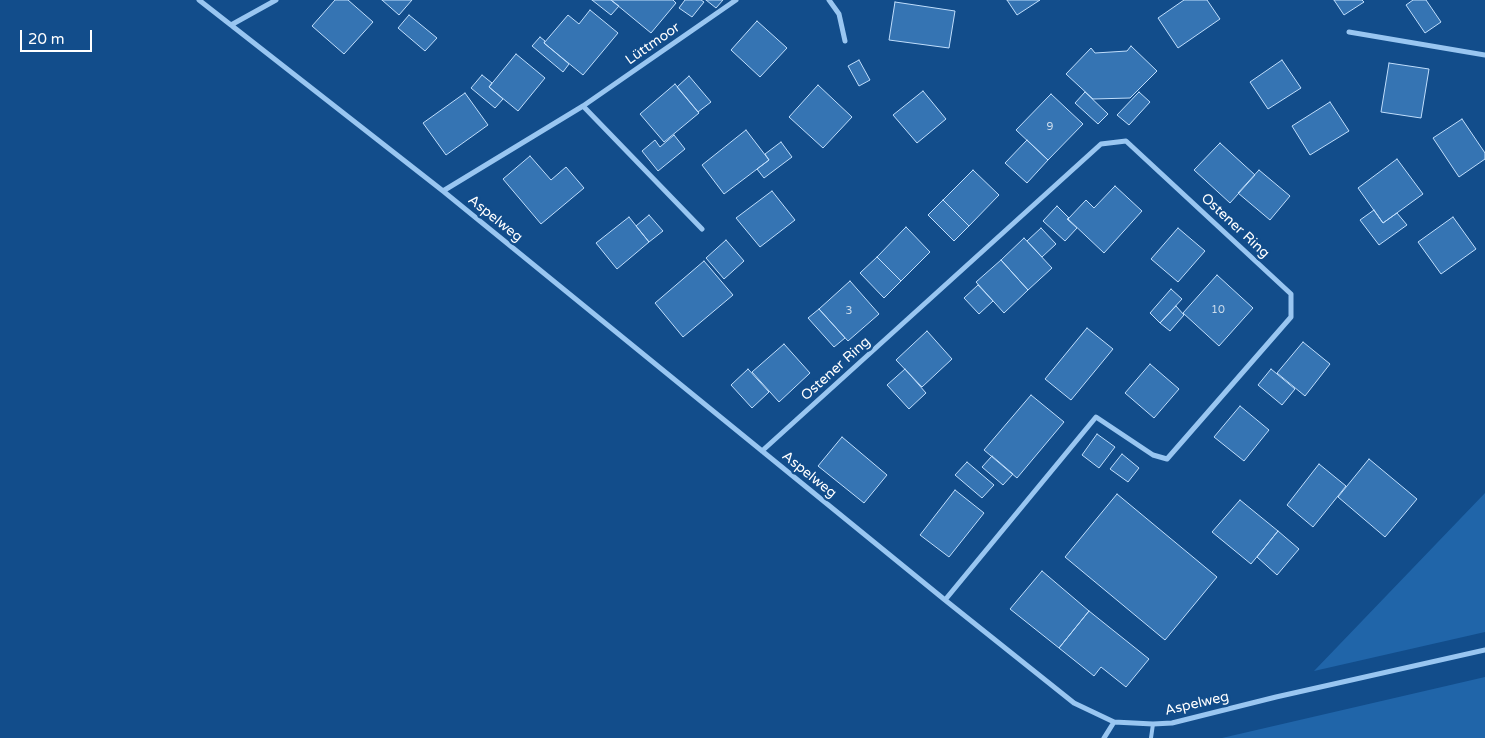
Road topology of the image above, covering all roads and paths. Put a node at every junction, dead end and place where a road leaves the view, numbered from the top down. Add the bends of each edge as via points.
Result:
1 (199, 0) edge
2 (276, 0) edge
3 (736, 0) edge
4 (829, 0) edge
5 (231, 25) junction
6 (1349, 32) dead end
7 (845, 41) dead end
8 (1485, 55) edge
9 (583, 106) junction
10 (443, 191) junction
11 (702, 229) dead end
12 (762, 451) junction
13 (945, 600) junction
14 (1485, 650) edge
15 (1114, 722) junction
16 (1152, 724) junction
17 (1104, 738) edge
18 (1151, 738) edge

1 - 5 street, Aspelweg
2 - 5 street
3 - 9 street, Lüttmoor
4 - 7 street via 839,14
5 - 10 street, Aspelweg
6 - 8 street
9 - 10 street, Lüttmoor
9 - 11 street
10 - 12 street, Aspelweg
12 - 13 street, Aspelweg
12 - 13 street, Ostener Ring via 1101,144 1126,140 1292,294 1291,317 1167,459 1153,456 1096,417
13 - 15 street, Aspelweg via 1074,703
14 - 16 street, Aspelweg via 1172,723
15 - 16 street, Aspelweg
15 - 17 street
16 - 18 lane

